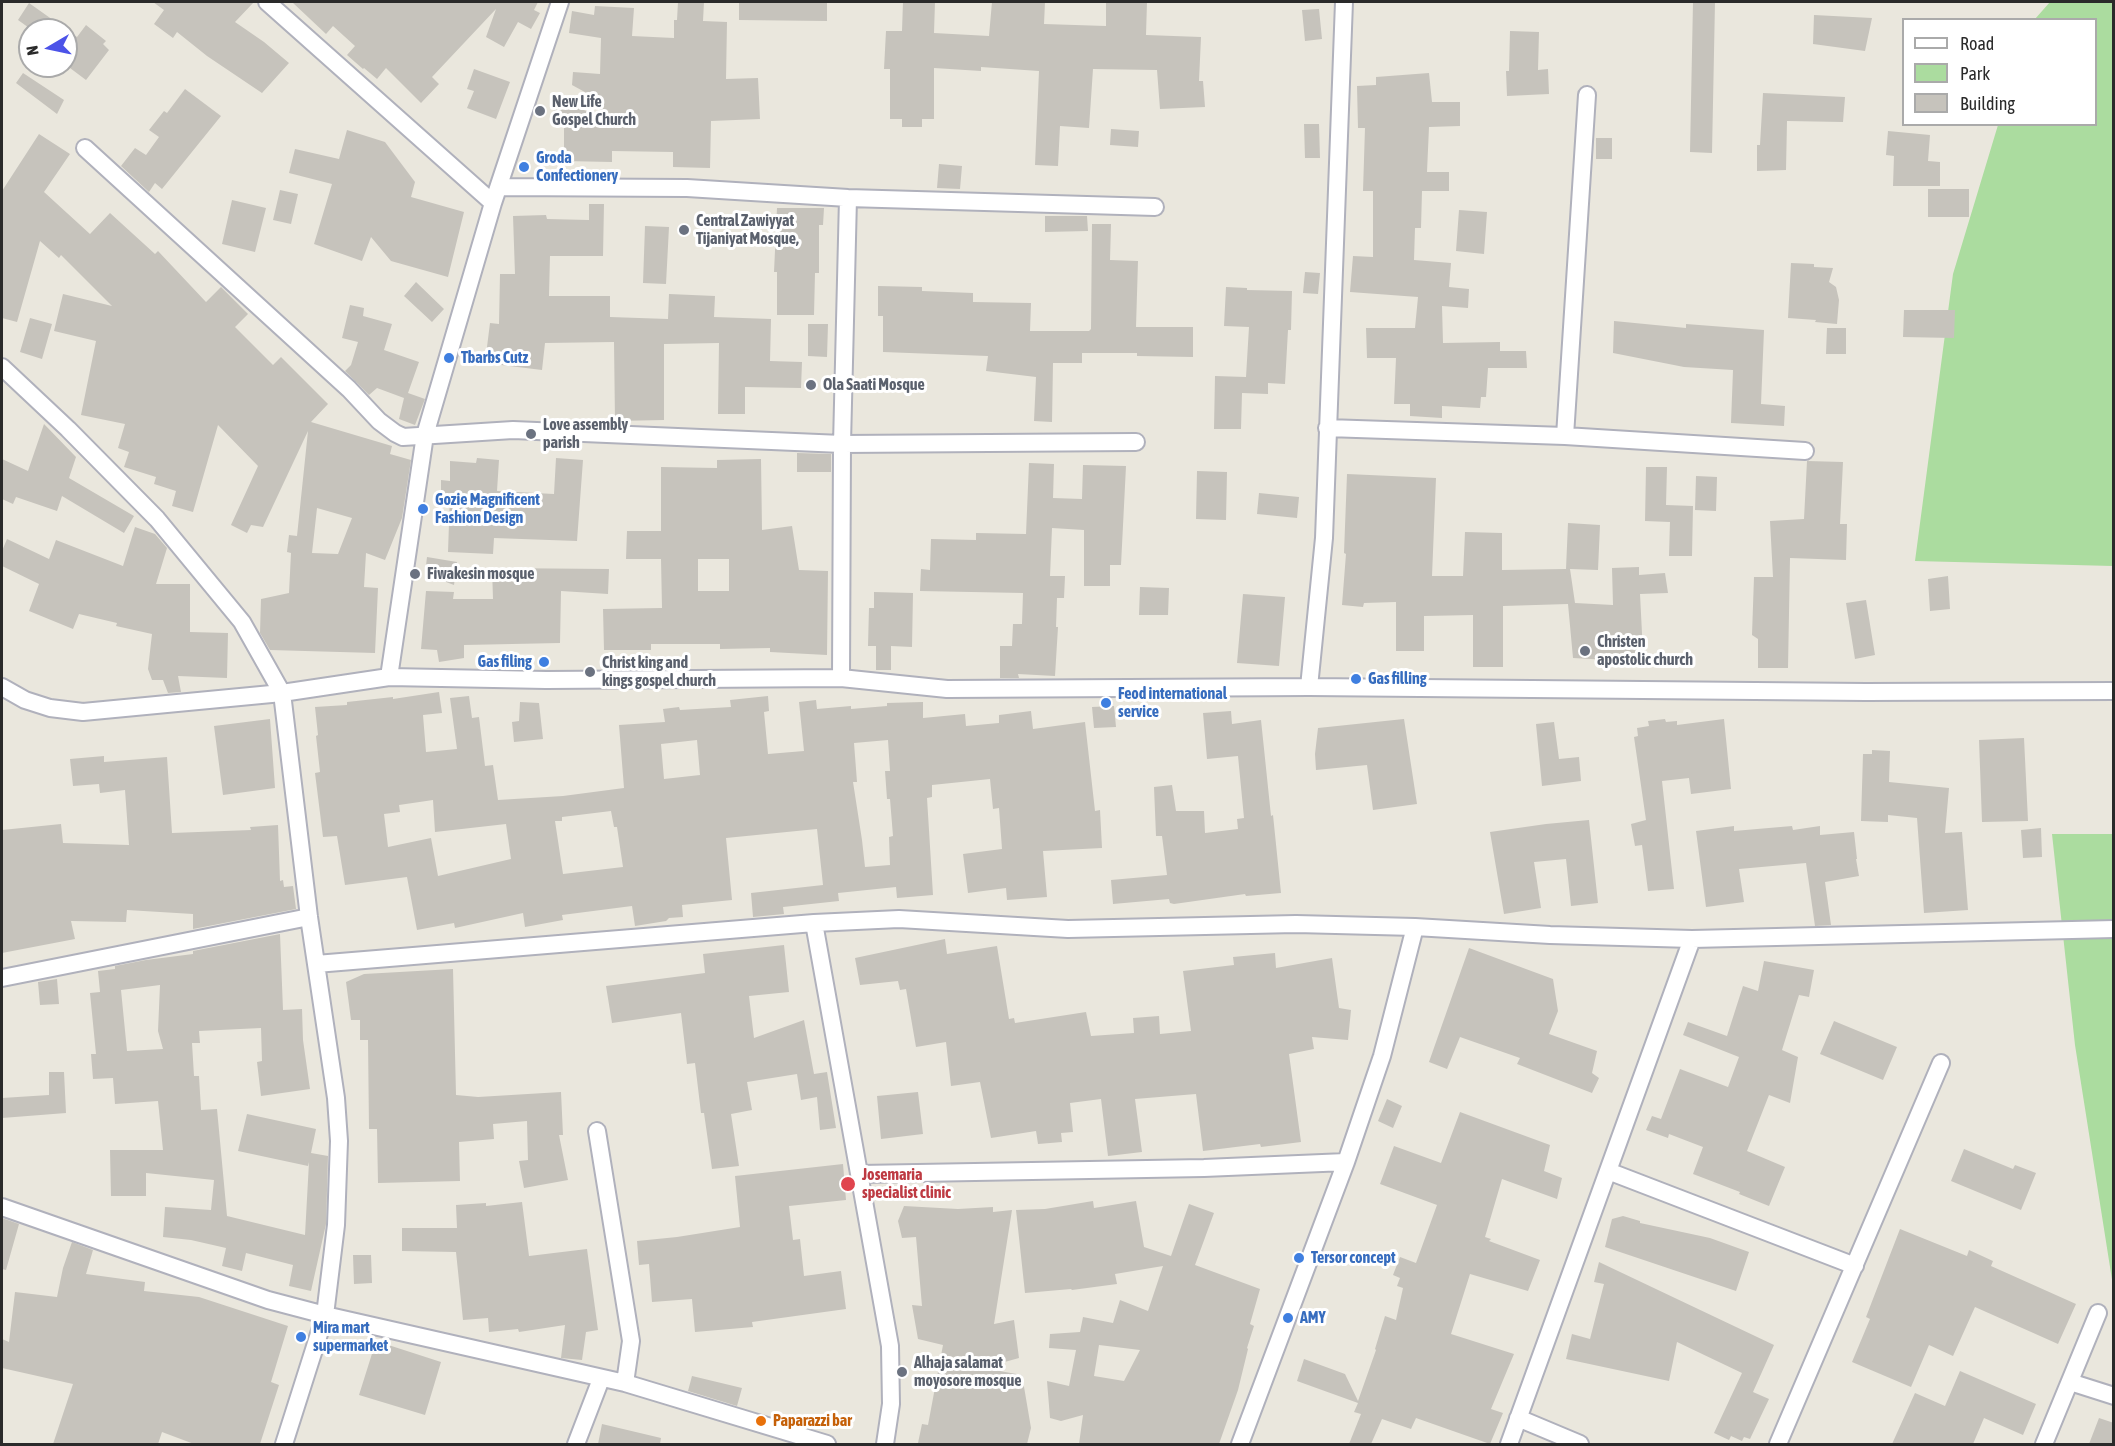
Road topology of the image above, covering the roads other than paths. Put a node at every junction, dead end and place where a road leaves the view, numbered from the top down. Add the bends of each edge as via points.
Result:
1 (267, 2) edge
2 (560, 2) edge
3 (1344, 2) edge
4 (1587, 95) dead end
5 (85, 148) dead end
6 (496, 195) junction
7 (848, 198) junction
8 (1155, 207) dead end
9 (2, 367) edge
10 (1327, 428) junction
11 (425, 435) junction
12 (1565, 436) junction
13 (1136, 442) dead end
14 (842, 444) junction
15 (1805, 451) dead end
16 (389, 677) junction
17 (842, 678) junction
18 (2, 687) edge
19 (1309, 687) junction
20 (2114, 691) edge
21 (282, 693) junction
22 (309, 917) junction
23 (813, 923) junction
24 (1415, 927) junction
25 (2114, 929) edge
26 (1692, 939) junction
27 (316, 964) junction
28 (2, 978) edge
29 (1941, 1064) dead end
30 (597, 1131) dead end
31 (1346, 1162) junction
32 (1608, 1171) junction
33 (860, 1174) junction
34 (2, 1207) edge
35 (1855, 1266) junction
36 (2098, 1313) dead end
37 (325, 1315) junction
38 (602, 1379) junction
39 (2070, 1382) junction
40 (625, 1383) junction
41 (2114, 1396) edge
42 (1518, 1418) junction
43 (284, 1444) edge
44 (576, 1444) edge
45 (827, 1444) edge
46 (885, 1444) edge
47 (1240, 1444) edge
48 (1509, 1444) edge
49 (1580, 1444) edge
50 (1778, 1444) edge
51 (2044, 1444) edge

1 - 6 street
2 - 6 street
3 - 10 street
4 - 12 street
5 - 11 street via 349,389 379,421 403,437
6 - 7 street via 687,188
6 - 11 street
7 - 8 street
7 - 14 street
9 - 21 street via 157,519 242,622
10 - 12 street
10 - 19 street via 1324,538
11 - 14 street via 513,430
11 - 16 street
12 - 15 street
13 - 14 street
14 - 17 street
16 - 17 street
16 - 21 street
17 - 19 street via 947,689
18 - 21 street via 50,708 83,712
19 - 20 street
21 - 22 street
22 - 27 street
22 - 28 street
23 - 24 street via 899,920 1068,929 1296,924
23 - 27 street
23 - 33 street
24 - 26 street
24 - 31 street via 1382,1056
25 - 26 street
26 - 32 street
27 - 37 street via 339,1141 336,1225
29 - 35 street
30 - 40 street via 631,1341
31 - 33 street
31 - 47 street
32 - 35 street
32 - 42 street
33 - 46 street via 890,1346 891,1404
34 - 37 street via 268,1300
35 - 50 street
36 - 39 street
37 - 38 street
37 - 43 street
38 - 40 street
38 - 44 street
39 - 41 street
39 - 51 street
40 - 45 street
42 - 48 street
42 - 49 street

